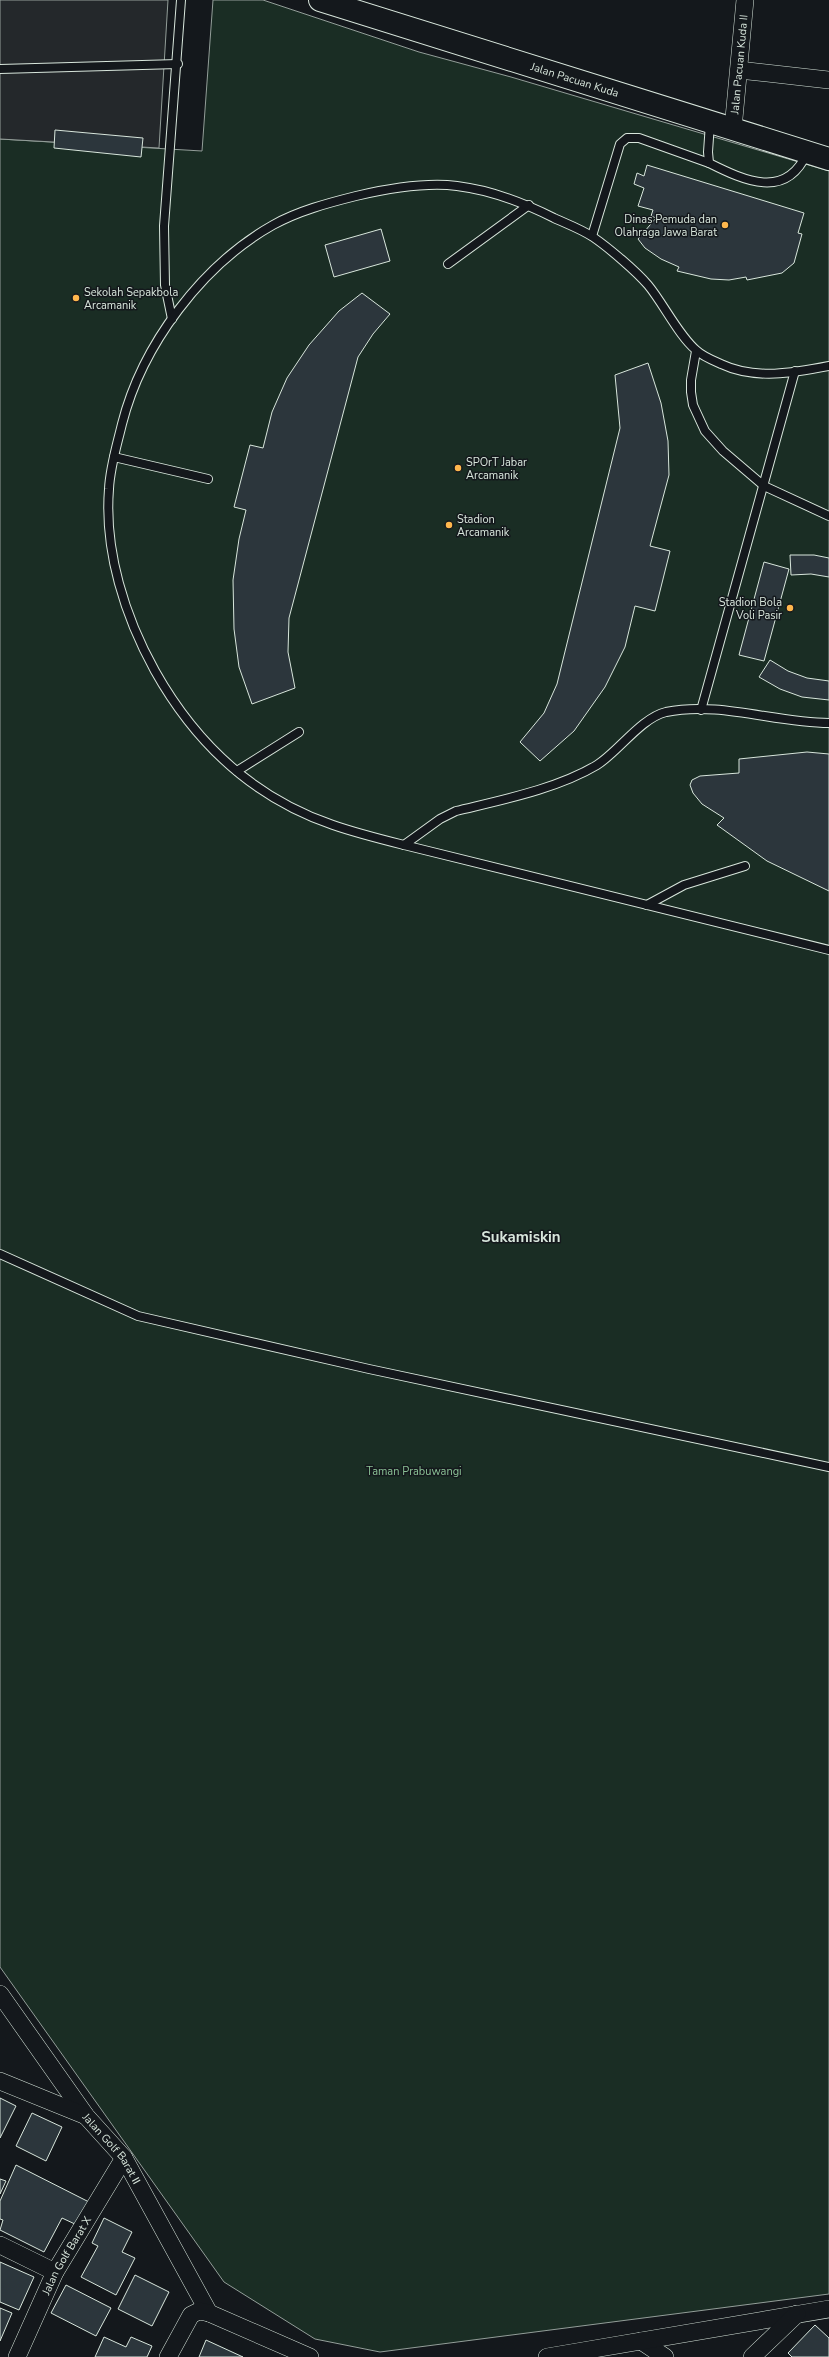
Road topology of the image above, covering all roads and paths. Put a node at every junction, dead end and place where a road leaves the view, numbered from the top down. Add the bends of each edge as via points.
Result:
1 (181, 0) edge
2 (320, 0) edge
3 (745, 0) edge
4 (178, 64) junction
5 (0, 69) edge
6 (739, 70) junction
7 (829, 80) edge
8 (710, 122) junction
9 (733, 129) junction
10 (808, 152) junction
11 (829, 158) edge
12 (710, 163) junction
13 (529, 205) junction
14 (592, 236) junction
15 (448, 264) dead end
16 (172, 319) junction
17 (696, 351) junction
18 (829, 366) edge
19 (795, 371) junction
20 (114, 457) junction
21 (208, 479) dead end
22 (764, 486) junction
23 (829, 516) edge
24 (701, 710) junction
25 (829, 724) edge
26 (299, 732) dead end
27 (237, 771) junction
28 (404, 845) junction
29 (745, 866) dead end
30 (647, 905) junction
31 (829, 950) edge
32 (0, 1254) edge
33 (829, 1467) edge
34 (0, 1994) edge
35 (0, 2081) edge
36 (86, 2116) junction
37 (124, 2158) junction
38 (0, 2245) edge
39 (55, 2272) junction
40 (829, 2309) edge
41 (209, 2313) junction
42 (797, 2314) junction
43 (641, 2341) junction
44 (17, 2357) edge
45 (168, 2357) edge
46 (310, 2357) edge
47 (547, 2357) edge
48 (665, 2357) edge
49 (752, 2357) edge

1 - 4 lane
2 - 8 main road, Jalan Pacuan Kuda
3 - 6 street, Jalan Pacuan Kuda II
4 - 5 lane
4 - 16 lane via 164,226 165,285
6 - 7 street
6 - 9 street, Jalan Pacuan Kuda II
8 - 9 main road, Jalan Pacuan Kuda
8 - 12 lane
9 - 10 main road, Jalan Pacuan Kuda
10 - 11 main road, Jalan Pacuan Kuda
10 - 12 lane via 802,166 788,179 770,184 738,178
12 - 14 lane via 639,138 627,138 620,144 609,188
13 - 14 lane
13 - 15 lane
13 - 16 lane via 519,200 456,186 389,188 325,204 276,224 237,248 208,276
14 - 17 lane via 647,283
16 - 20 lane via 138,376
17 - 19 lane via 725,366 763,375
17 - 22 lane via 691,392 693,404 705,431 723,451
18 - 19 lane
19 - 22 lane
20 - 21 lane
20 - 27 lane via 108,488 108,525 121,589 140,645 164,687 194,731
22 - 23 lane
22 - 24 lane
24 - 25 lane
24 - 28 lane via 665,712 652,718 598,764 580,774 562,782 456,811 440,819
26 - 27 lane
27 - 28 lane via 290,807 333,826
28 - 30 lane
29 - 30 lane via 684,885
30 - 31 lane
32 - 33 lane via 138,1316 370,1369
34 - 36 street, Jalan Golf Barat II
35 - 36 street
36 - 37 street, Jalan Golf Barat II
37 - 39 street, Jalan Golf Barat X
37 - 41 street, Jalan Golf Barat II
38 - 39 street
39 - 44 street, Jalan Golf Barat X
40 - 42 street
41 - 45 street via 193,2313
41 - 46 street
42 - 43 street
42 - 49 street
43 - 47 street
43 - 48 street

